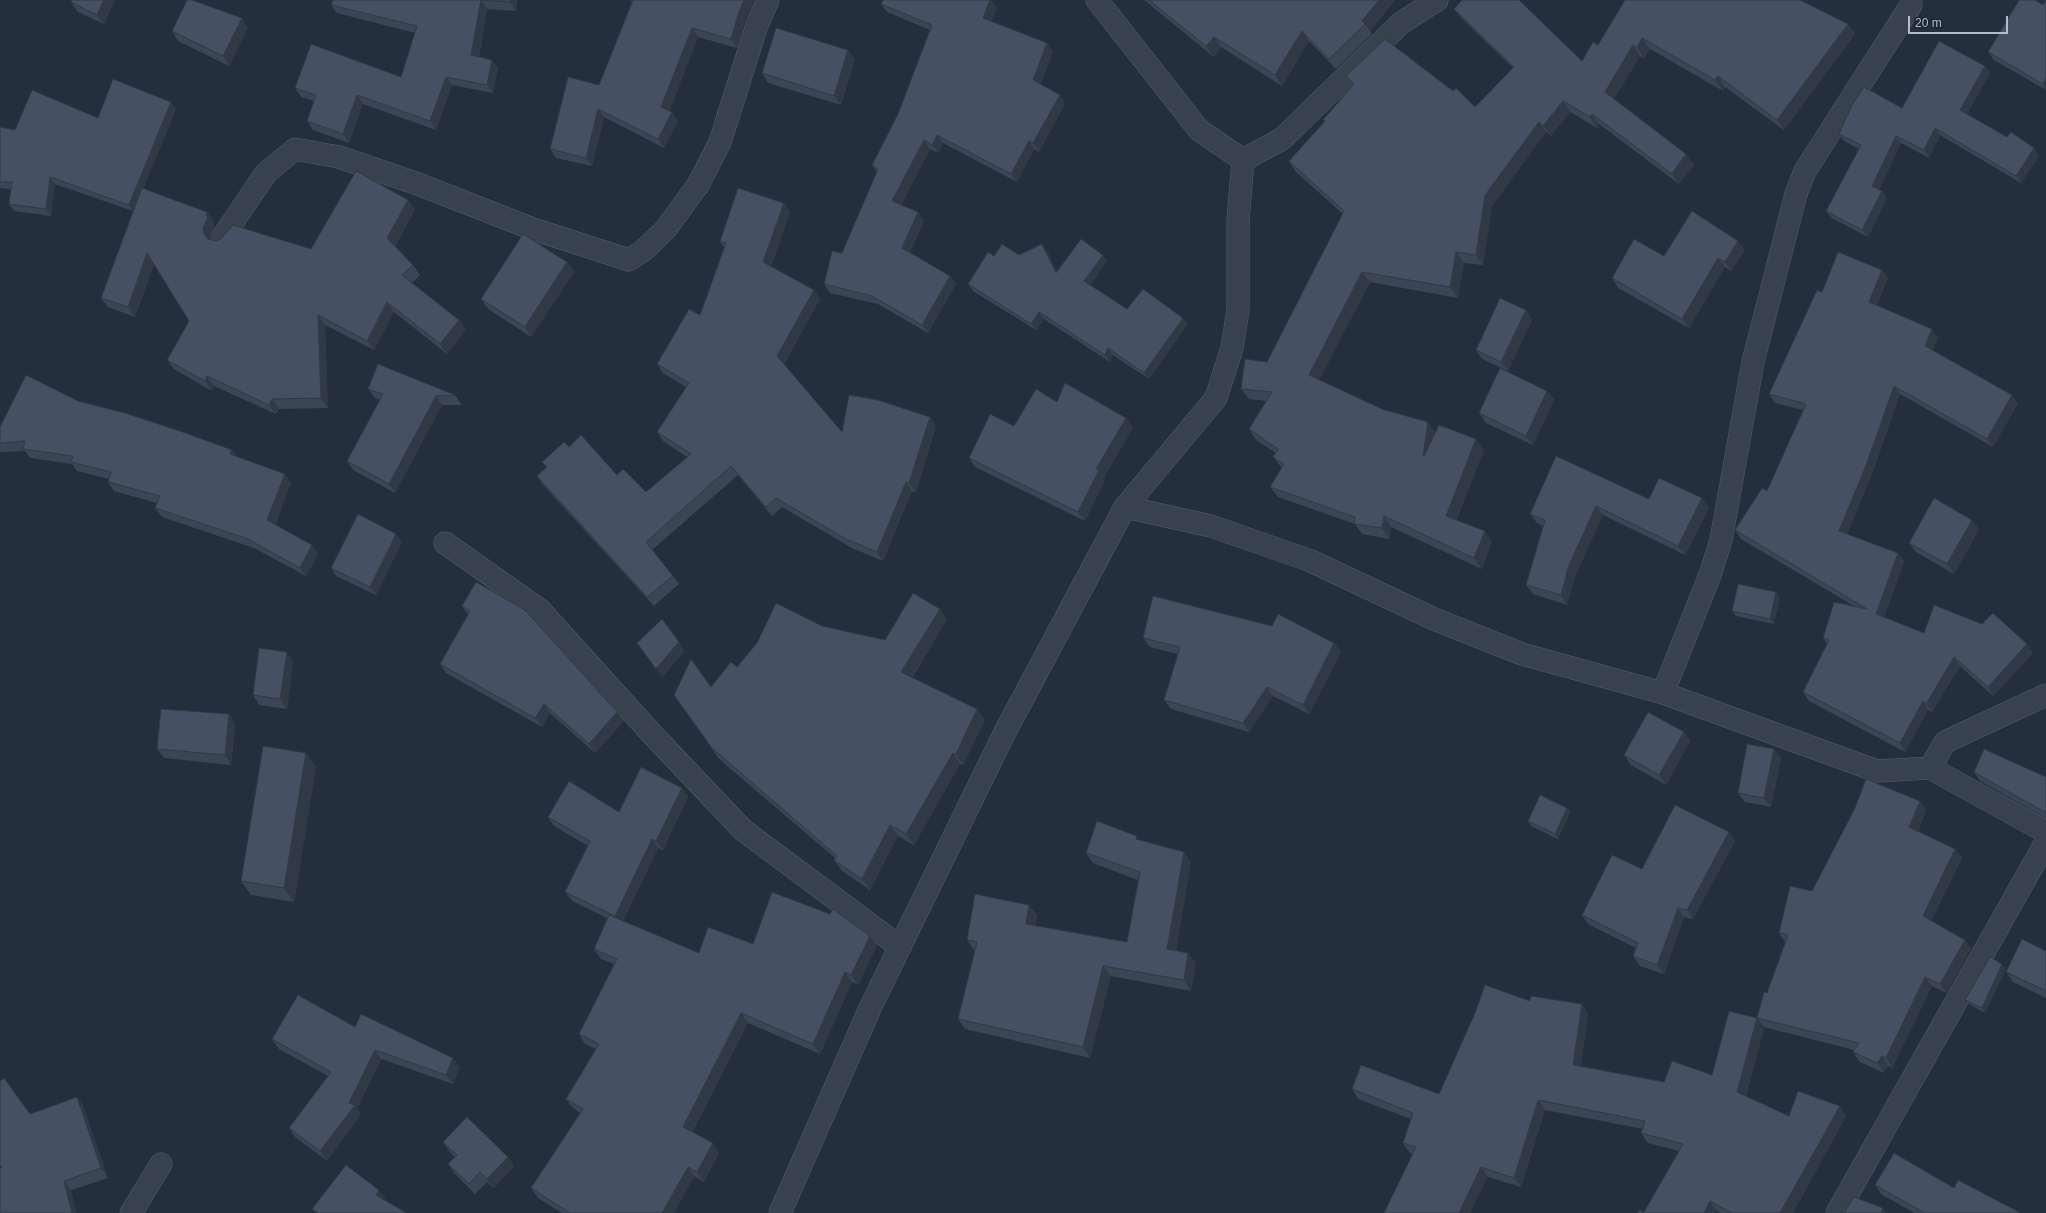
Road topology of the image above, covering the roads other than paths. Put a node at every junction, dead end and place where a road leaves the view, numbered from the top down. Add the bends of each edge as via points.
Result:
1 (768, 0) edge
2 (1096, 0) edge
3 (1437, 0) edge
4 (1911, 4) dead end
5 (1243, 160) junction
6 (222, 238) edge
7 (1125, 507) junction
8 (445, 542) dead end
9 (1663, 694) junction
10 (2046, 695) edge
11 (1930, 768) junction
12 (2046, 832) edge
13 (2046, 842) edge
14 (900, 947) junction
15 (161, 1164) dead end
16 (131, 1213) edge
17 (780, 1213) edge
18 (1837, 1213) edge

1 - 6 street via 757,25 720,142 698,185 665,230 629,260 533,229 418,184 339,157 295,149 266,173
2 - 5 street via 1199,130
3 - 5 street via 1401,23 1282,139
4 - 9 street via 1805,171 1796,194 1753,362 1721,540 1710,575
5 - 7 street via 1238,221 1238,310 1232,348 1216,398
7 - 9 street via 1210,526 1311,561 1434,619 1522,654
7 - 14 street via 1005,732
8 - 14 street via 540,610 743,830
9 - 11 street via 1877,771
10 - 11 street via 1945,742
11 - 12 street
13 - 18 street
14 - 17 street via 871,1006
15 - 16 street

